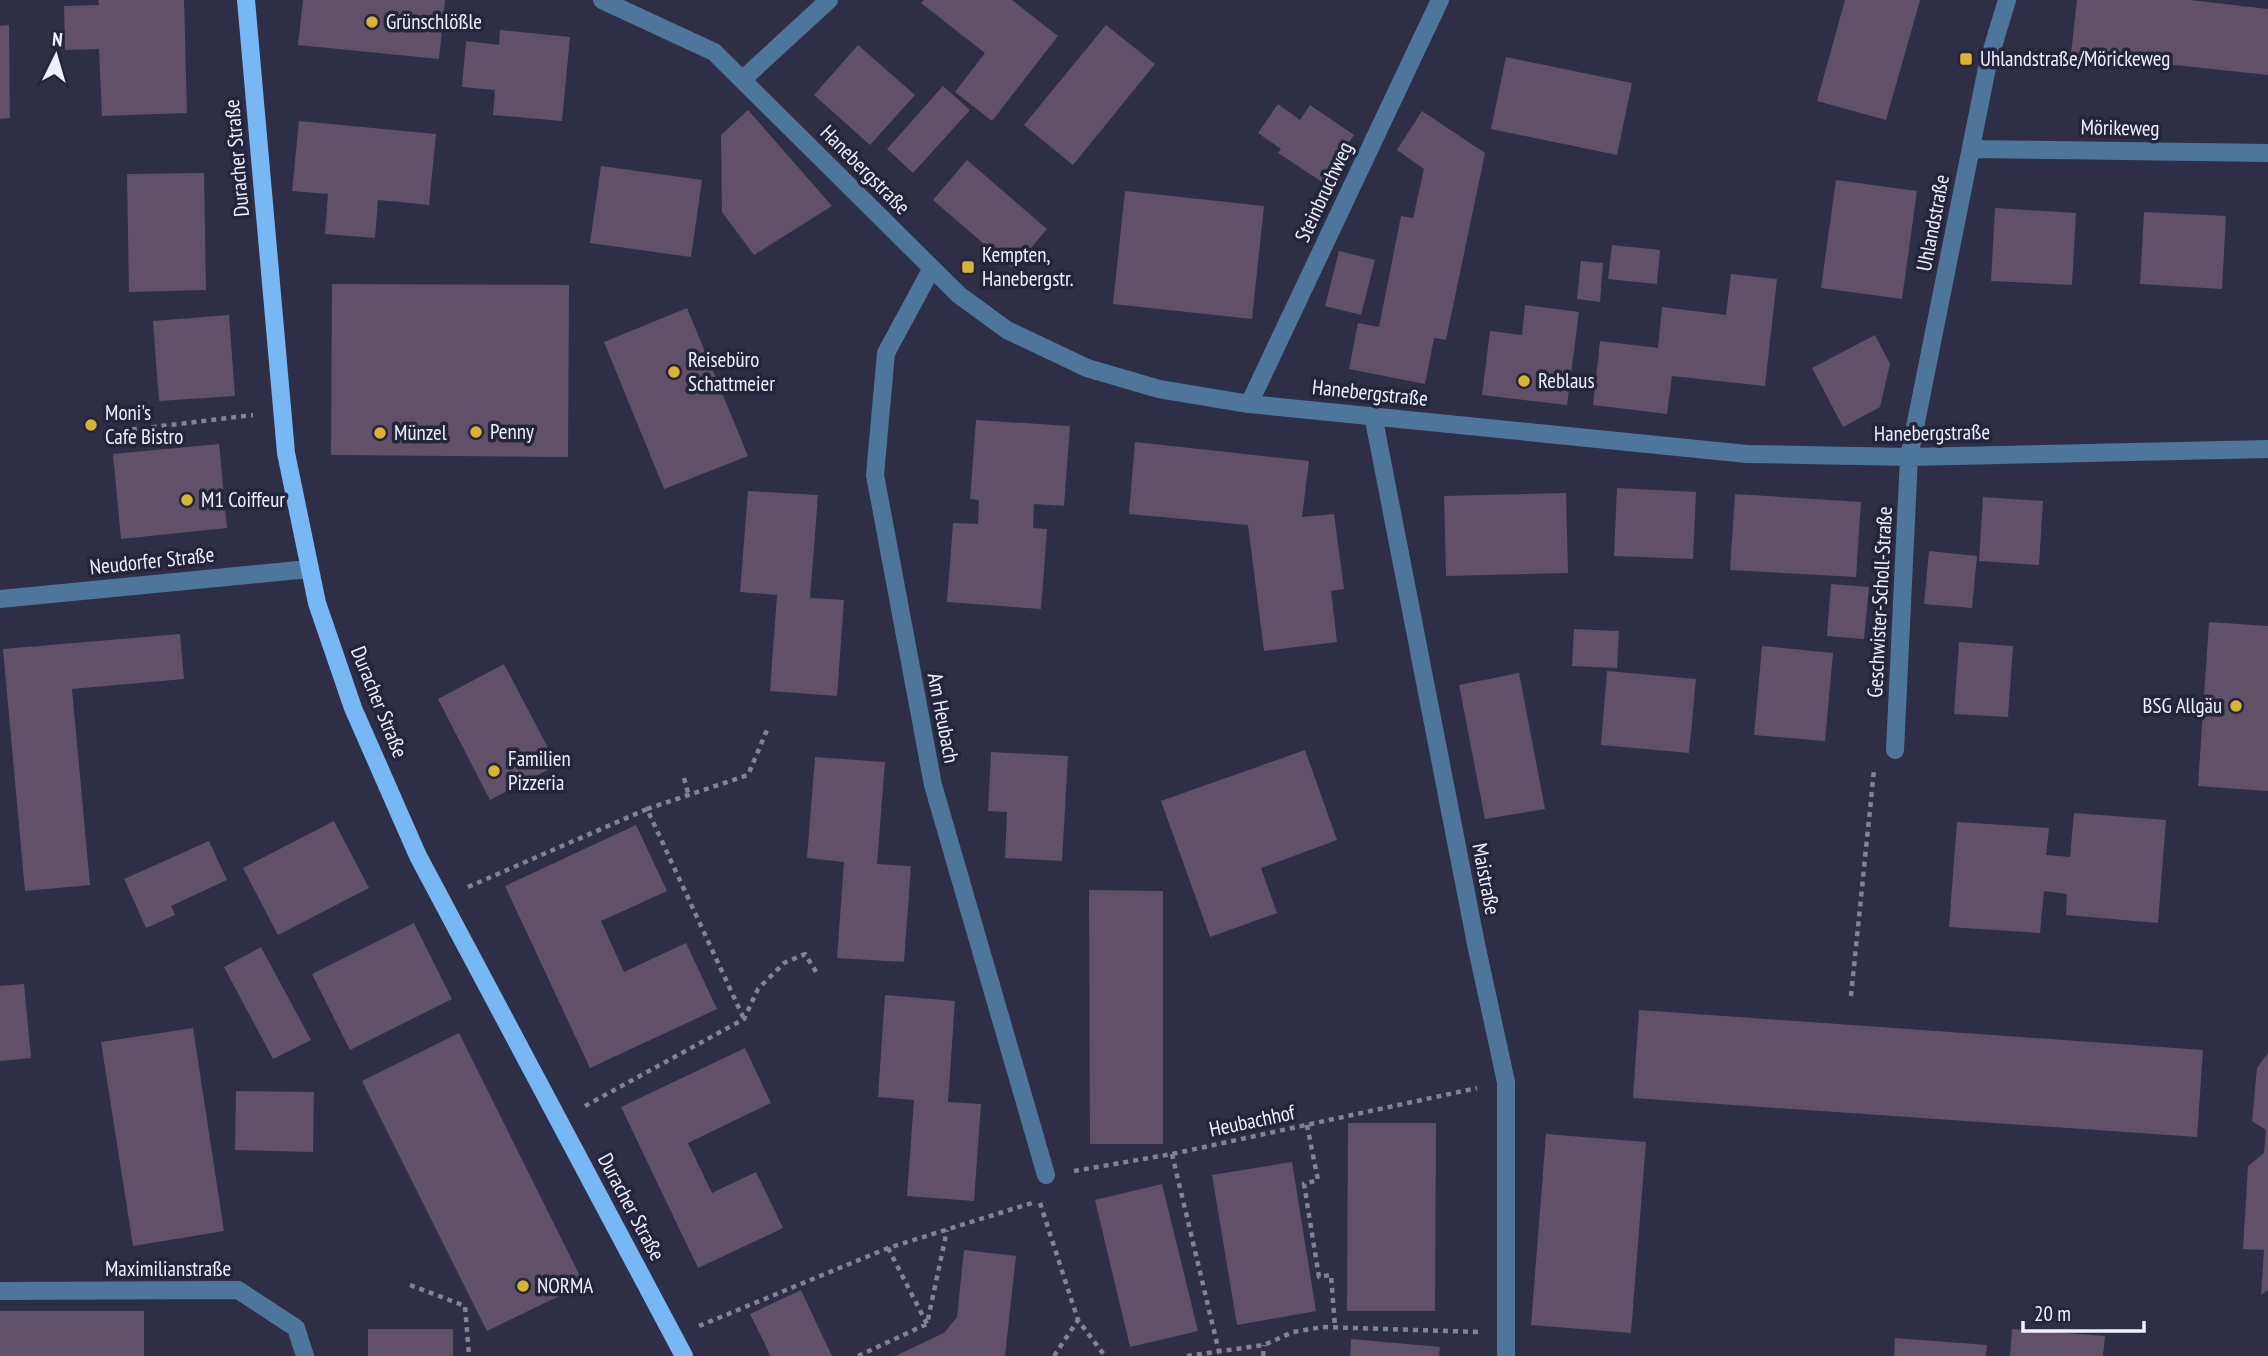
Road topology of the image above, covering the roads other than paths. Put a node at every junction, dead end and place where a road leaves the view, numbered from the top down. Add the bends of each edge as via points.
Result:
1 (246, 0) edge
2 (602, 0) edge
3 (829, 0) edge
4 (1440, 0) edge
5 (2007, 0) edge
6 (742, 79) junction
7 (1971, 149) junction
8 (2268, 153) edge
9 (932, 268) junction
10 (1249, 404) junction
11 (1373, 415) junction
12 (2268, 449) edge
13 (1909, 457) junction
14 (309, 569) junction
15 (0, 599) edge
16 (1895, 750) road end
17 (1046, 1175) road end
18 (0, 1292) edge
19 (305, 1356) edge
20 (684, 1356) edge
21 (1506, 1356) edge

1 - 14 main road, Duracher Straße via 286,453
2 - 6 street, Hanebergstraße via 715,52
3 - 6 street
4 - 10 street, Steinbruchweg
5 - 7 street, Uhlandstraße via 1988,63
6 - 9 street, Hanebergstraße
7 - 8 street, Mörikeweg
7 - 13 street, Uhlandstraße
9 - 10 street, Hanebergstraße via 959,295 1007,330 1087,368 1159,389
9 - 17 street, Am Heubach via 886,353 876,475 933,785
10 - 11 street, Hanebergstraße
11 - 13 street, Hanebergstraße via 1747,454
11 - 21 street, Maistraße via 1506,1082
12 - 13 street, Hanebergstraße
13 - 16 street, Geschwister-Scholl-Straße
14 - 15 street, Neudorfer Straße
14 - 20 main road, Duracher Straße via 353,708 418,856
18 - 19 street, Maximilianstraße via 238,1290 296,1328

